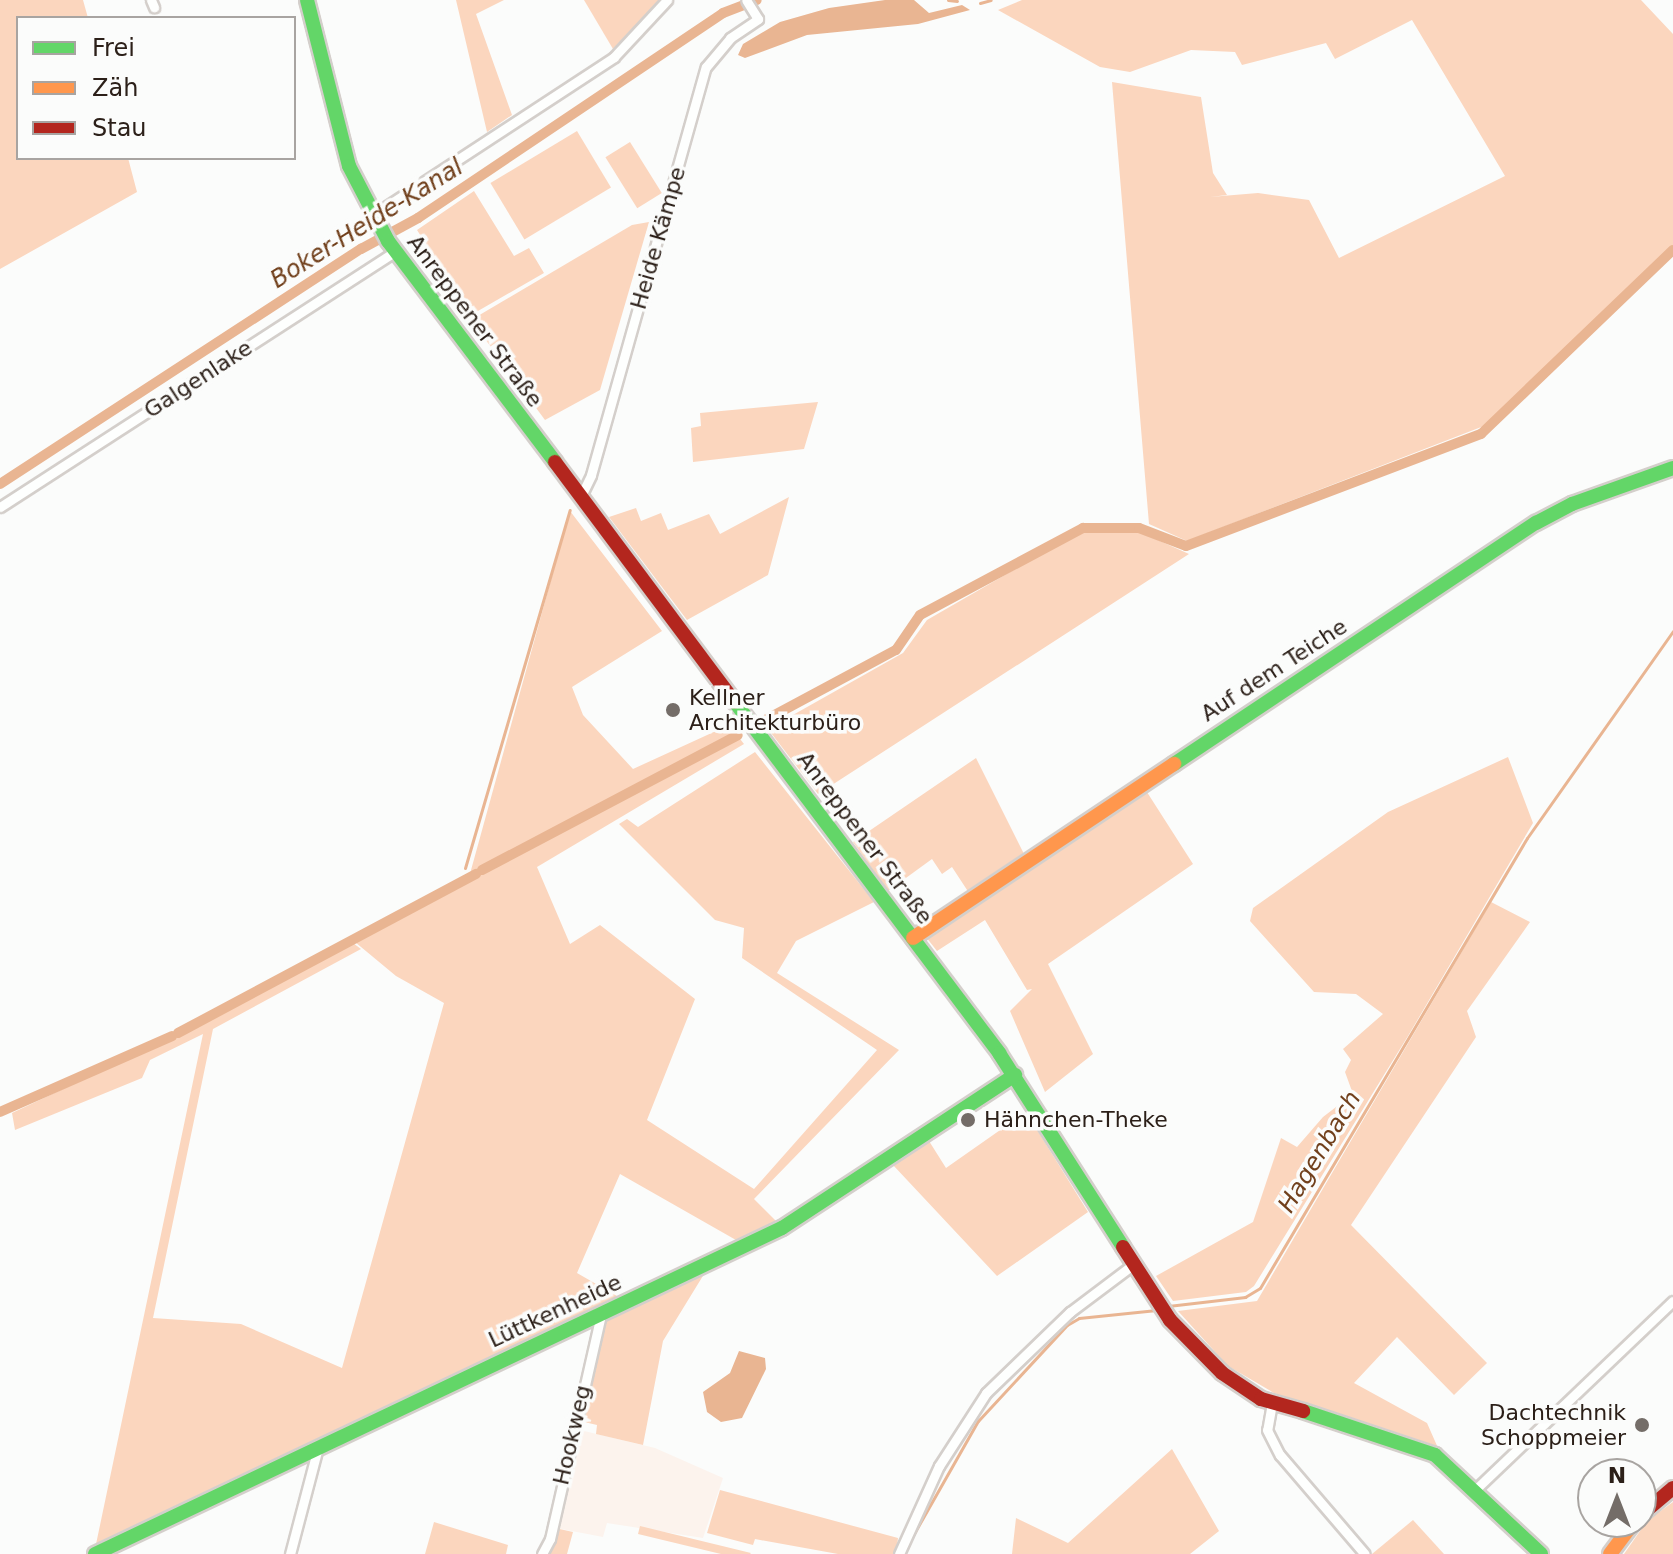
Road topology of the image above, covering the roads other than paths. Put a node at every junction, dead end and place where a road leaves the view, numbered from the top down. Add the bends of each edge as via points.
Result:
1 (307, 0) edge
2 (667, 0) edge
3 (746, 0) edge
4 (373, 215) junction
5 (388, 240) junction
6 (1673, 468) edge
7 (580, 498) junction
8 (0, 507) edge
9 (913, 938) junction
10 (1015, 1075) junction
11 (1134, 1264) junction
12 (1673, 1301) edge
13 (601, 1314) junction
14 (1272, 1403) junction
15 (318, 1447) junction
16 (1673, 1488) edge
17 (1476, 1489) junction
18 (1657, 1502) edge
19 (95, 1554) edge
20 (290, 1554) edge
21 (542, 1554) edge
22 (899, 1554) edge
23 (1365, 1554) edge
24 (1541, 1554) edge

1 - 4 street, Anreppener Straße via 341,140
2 - 4 street via 614,57
3 - 7 street, Heide Kämpe via 758,19 730,38 706,67 591,475
4 - 5 street, Anreppener Straße
5 - 7 street, Anreppener Straße
5 - 8 street, Galgenlake
6 - 9 street, Auf dem Teiche via 1572,504 1536,523
7 - 9 street, Anreppener Straße
9 - 10 street, Anreppener Straße
10 - 11 street, Anreppener Straße
10 - 13 street, Lüttkenheide via 824,1205
11 - 14 street, Anreppener Straße via 1170,1320 1222,1373
11 - 22 street via 1070,1312 986,1393 939,1466
12 - 17 street
13 - 15 street, Lüttkenheide
13 - 21 street, Hookweg via 550,1539
14 - 17 street, Anreppener Straße via 1405,1441 1449,1465
14 - 23 street via 1267,1430 1280,1455
15 - 19 street, Lüttkenheide
15 - 20 street
16 - 18 street
17 - 24 street, Anreppener Straße

